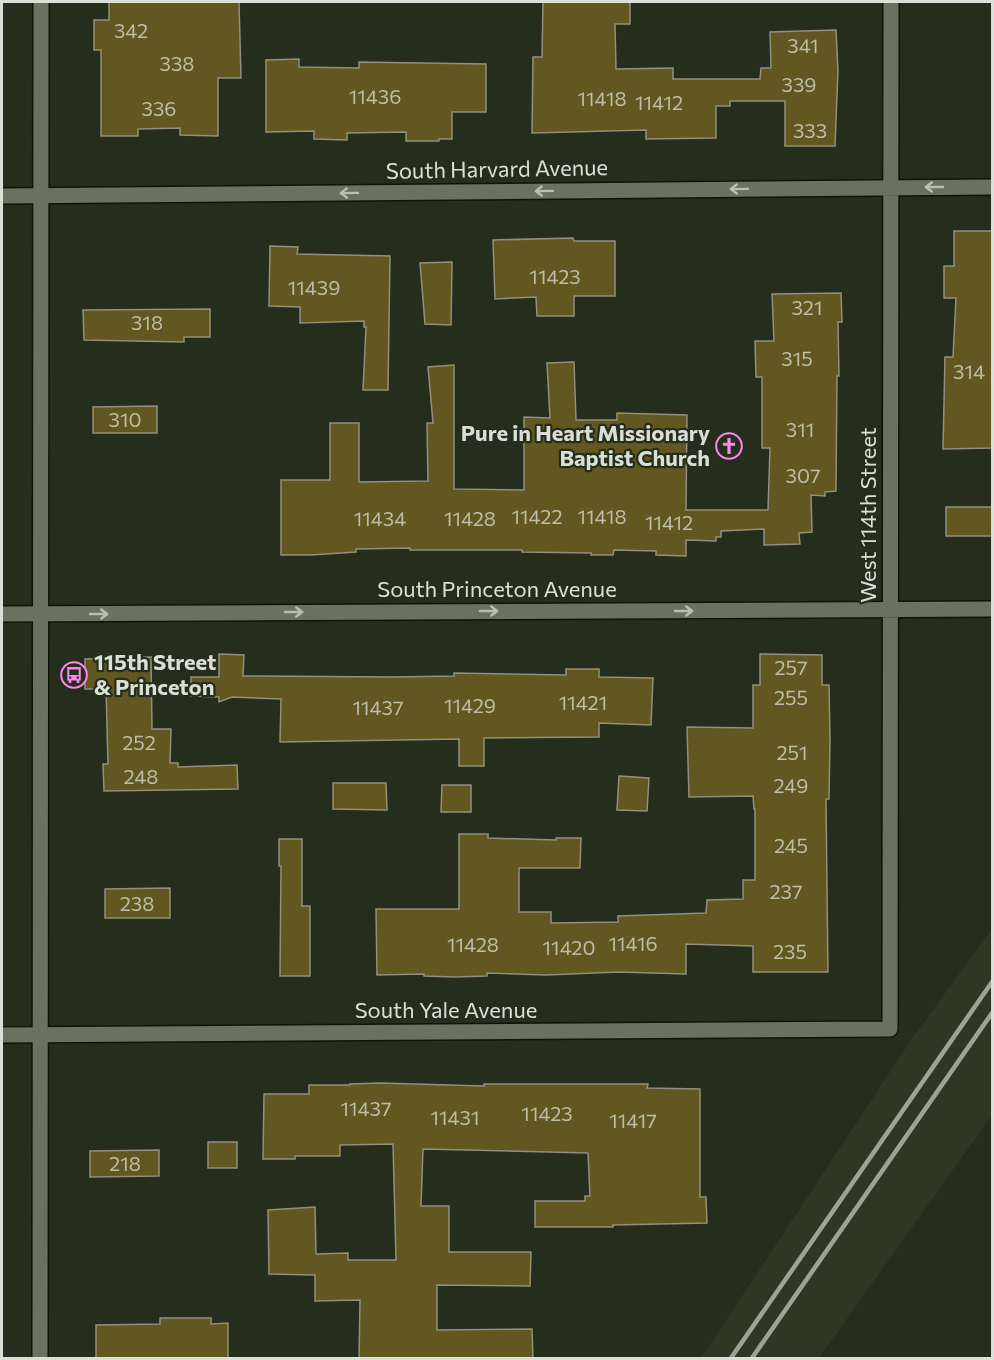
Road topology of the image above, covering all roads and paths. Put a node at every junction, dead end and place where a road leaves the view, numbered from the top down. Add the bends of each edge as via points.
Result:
1 (40, 2) edge
2 (891, 2) edge
3 (890, 187) junction
4 (993, 187) edge
5 (2, 196) edge
6 (41, 196) junction
7 (993, 609) edge
8 (890, 610) junction
9 (2, 614) edge
10 (40, 614) junction
11 (890, 1029) joint
12 (40, 1034) junction
13 (2, 1035) edge
14 (40, 1359) edge

1 - 6 street
2 - 3 street, West 114th Street
4 -> 3 street, South Harvard Avenue
3 -> 6 street, South Harvard Avenue
3 - 8 street, West 114th Street
5 - 6 street, South Harvard Avenue
6 - 10 street
7 - 8 street, South Princeton Avenue
10 -> 8 street, South Princeton Avenue
8 - 11 street, West 114th Street
9 - 10 street, South Princeton Avenue
10 - 12 street
11 - 12 street, South Yale Avenue
12 - 13 street, South Yale Avenue
12 - 14 street

